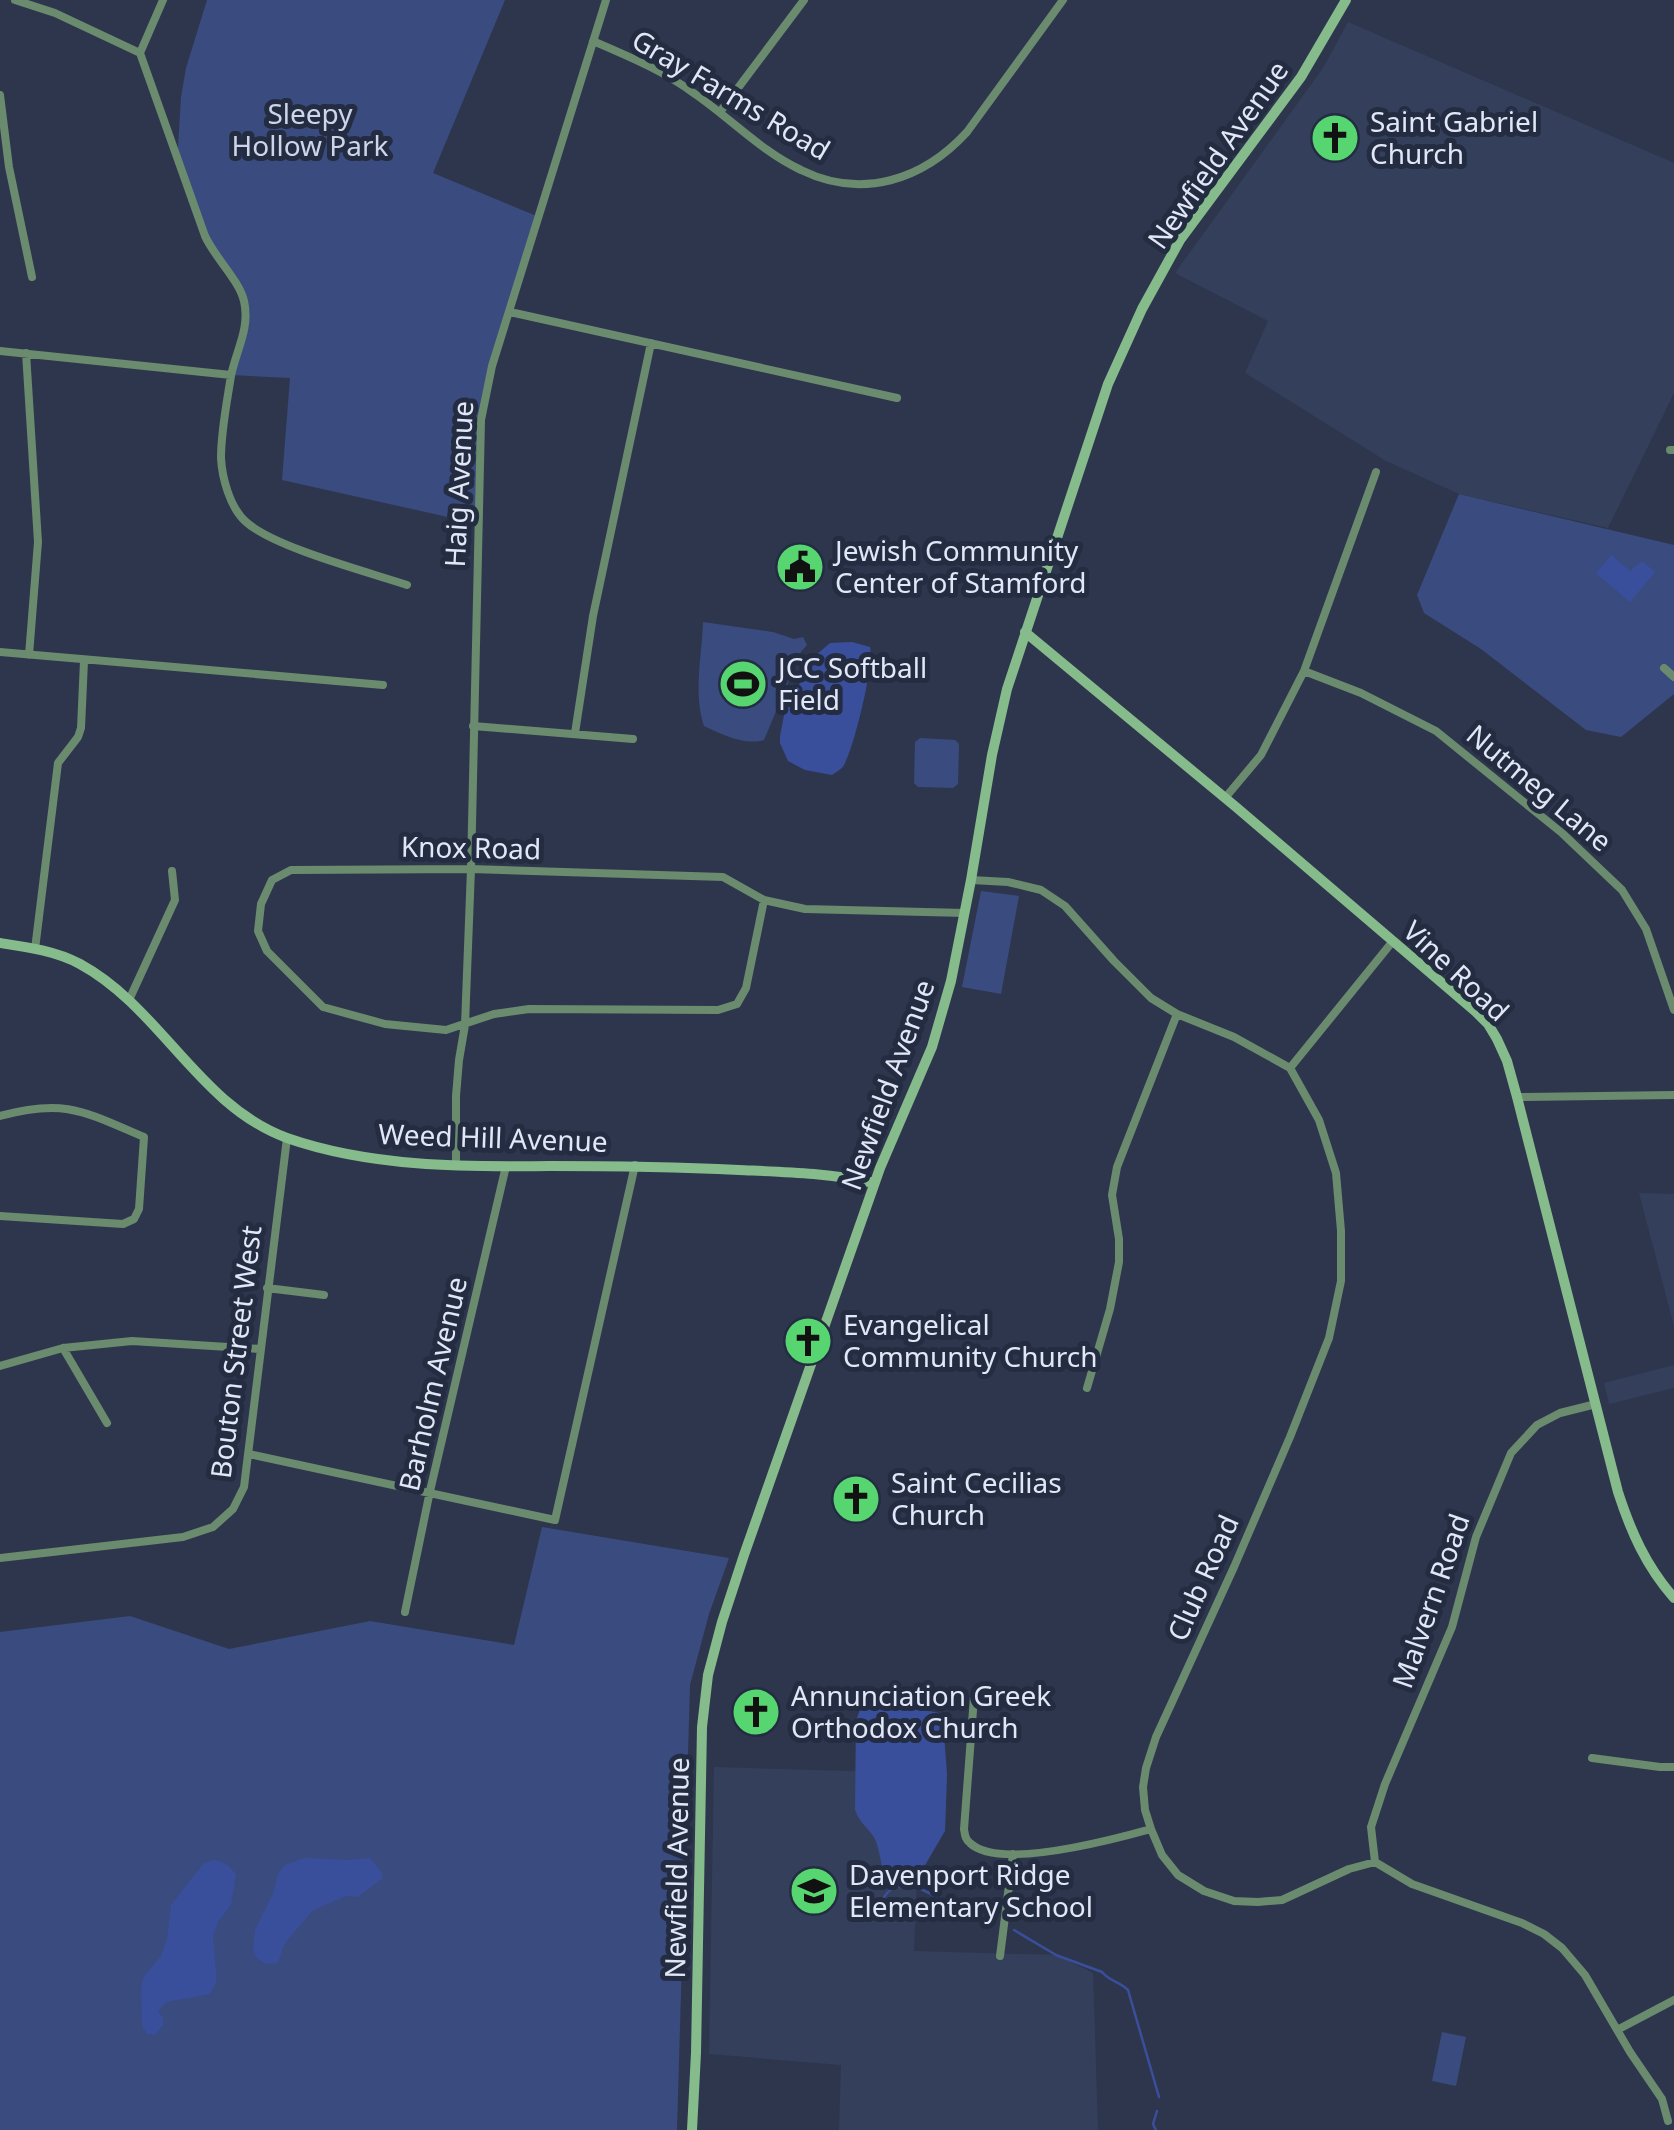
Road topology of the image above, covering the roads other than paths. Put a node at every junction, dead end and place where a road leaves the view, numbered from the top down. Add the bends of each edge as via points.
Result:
1 (14, 0) edge
2 (59, 0) edge
3 (162, 0) edge
4 (606, 0) edge
5 (804, 0) edge
6 (1063, 0) edge
7 (1346, 0) edge
8 (54, 13) junction
9 (593, 41) junction
10 (140, 52) junction
11 (0, 95) edge
12 (720, 112) junction
13 (10, 167) junction
14 (0, 172) edge
15 (32, 277) dead end
16 (510, 312) junction
17 (651, 343) junction
18 (0, 352) edge
19 (26, 353) junction
20 (231, 375) junction
21 (897, 398) dead end
22 (1376, 472) dead end
23 (408, 584) dead end
24 (1025, 632) junction
25 (0, 652) edge
26 (29, 655) junction
27 (84, 661) junction
28 (1664, 668) dead end
29 (1304, 672) junction
30 (1674, 677) edge
31 (383, 686) dead end
32 (473, 726) junction
33 (575, 732) junction
34 (634, 738) dead end
35 (1225, 798) junction
36 (471, 869) junction
37 (172, 871) dead end
38 (971, 880) junction
39 (764, 900) junction
40 (965, 913) junction
41 (1393, 941) junction
42 (0, 943) edge
43 (35, 949) junction
44 (128, 1000) junction
45 (1674, 1010) edge
46 (1177, 1014) junction
47 (465, 1025) junction
48 (1290, 1068) junction
49 (1674, 1086) edge
50 (1672, 1096) edge
51 (1518, 1097) junction
52 (0, 1116) edge
53 (287, 1138) junction
54 (456, 1165) junction
55 (506, 1166) junction
56 (635, 1166) junction
57 (874, 1183) junction
58 (0, 1216) edge
59 (267, 1288) junction
60 (324, 1295) dead end
61 (63, 1348) junction
62 (260, 1349) junction
63 (0, 1366) edge
64 (1087, 1388) dead end
65 (1596, 1404) junction
66 (107, 1423) dead end
67 (249, 1454) junction
68 (430, 1491) junction
69 (0, 1558) edge
70 (1674, 1598) edge
71 (405, 1612) dead end
72 (974, 1698) dead end
73 (1592, 1758) dead end
74 (1674, 1767) edge
75 (1151, 1829) junction
76 (1013, 1854) junction
77 (1375, 1862) junction
78 (1000, 1956) dead end
79 (1674, 2000) edge
80 (1617, 2030) junction
81 (1668, 2121) dead end
82 (692, 2130) edge

1 - 8 street
2 - 8 street
3 - 10 street
4 - 9 street, Haig Avenue
5 - 12 street
6 - 12 street, Gray Farms Road via 950,150 891,182 817,177 781,159
7 - 24 main road, Newfield Avenue via 1301,78 1180,240 1142,310 1108,384
8 - 10 street
9 - 12 street, Gray Farms Road via 666,75
9 - 16 street, Haig Avenue
10 - 20 street via 205,236 243,298 242,343
11 - 13 street
13 - 14 street
13 - 15 street
16 - 17 street
16 - 32 street, Haig Avenue via 481,420
17 - 21 street
17 - 33 street
18 - 19 street
19 - 20 street
19 - 26 street via 38,542
20 - 23 street via 221,461 236,511 277,540
22 - 29 street
24 - 35 main road, Vine Road
24 - 38 main road, Newfield Avenue via 992,755
25 - 26 street
26 - 27 street
27 - 31 street
27 - 43 street via 82,728 58,763
28 - 30 street
29 - 35 street via 1260,755
29 - 45 street, Nutmeg Lane via 1436,731 1562,833 1622,890 1646,930
32 - 33 street
32 - 36 street, Haig Avenue
33 - 34 street
35 - 41 main road, Vine Road
36 - 39 street, Knox Road via 723,877
36 - 47 street, Haig Avenue
36 - 47 street, Knox Road via 291,870 272,880 260,904 258,931 267,951 324,1007 385,1024 446,1030
37 - 44 street via 176,900
38 - 40 main road, Newfield Avenue
38 - 46 street via 1041,890 1066,906 1151,998
39 - 40 street, Knox Road via 805,909
39 - 47 street via 746,988 736,1004 718,1010 529,1008
40 - 57 main road, Newfield Avenue via 932,1046
41 - 48 street
41 - 51 main road, Vine Road via 1488,1024
42 - 43 main road, Weed Hill Avenue
43 - 44 main road, Weed Hill Avenue via 78,963
44 - 53 main road, Weed Hill Avenue via 222,1099
46 - 48 street
46 - 64 street via 1117,1167 1112,1194 1118,1262
47 - 54 street, Haig Avenue
48 - 75 street, Club Road via 1319,1120 1336,1174 1341,1281 1329,1338 1290,1437 1156,1736 1143,1787
49 - 50 street
50 - 51 street
51 - 65 main road, Vine Road
52 - 58 street via 54,1106 144,1137 134,1220
53 - 54 main road, Weed Hill Avenue via 390,1161
53 - 59 street, Bouton Street West
54 - 55 main road, Weed Hill Avenue
55 - 56 main road, Weed Hill Avenue
55 - 68 street, Barholm Avenue
56 - 57 main road, Weed Hill Avenue via 838,1175
56 - 68 street via 555,1520
57 - 82 main road, Newfield Avenue via 708,1674
59 - 60 street
59 - 62 street, Bouton Street West
61 - 62 street via 132,1340
61 - 63 street
61 - 66 street
62 - 67 street, Bouton Street West
65 - 70 main road, Vine Road via 1629,1526
65 - 77 street, Malvern Road via 1537,1425 1511,1453 1476,1537 1452,1627 1385,1784 1371,1827
67 - 68 street
67 - 69 street, Bouton Street West via 244,1487 213,1527 183,1537
68 - 71 street, Barholm Avenue
72 - 76 street via 966,1839 983,1850
73 - 74 street
75 - 76 street via 1072,1850
75 - 77 street, Club Road via 1178,1874 1234,1900 1282,1900
76 - 78 street
77 - 80 street via 1412,1884 1544,1934 1586,1976
79 - 80 street
80 - 81 street via 1662,2099

